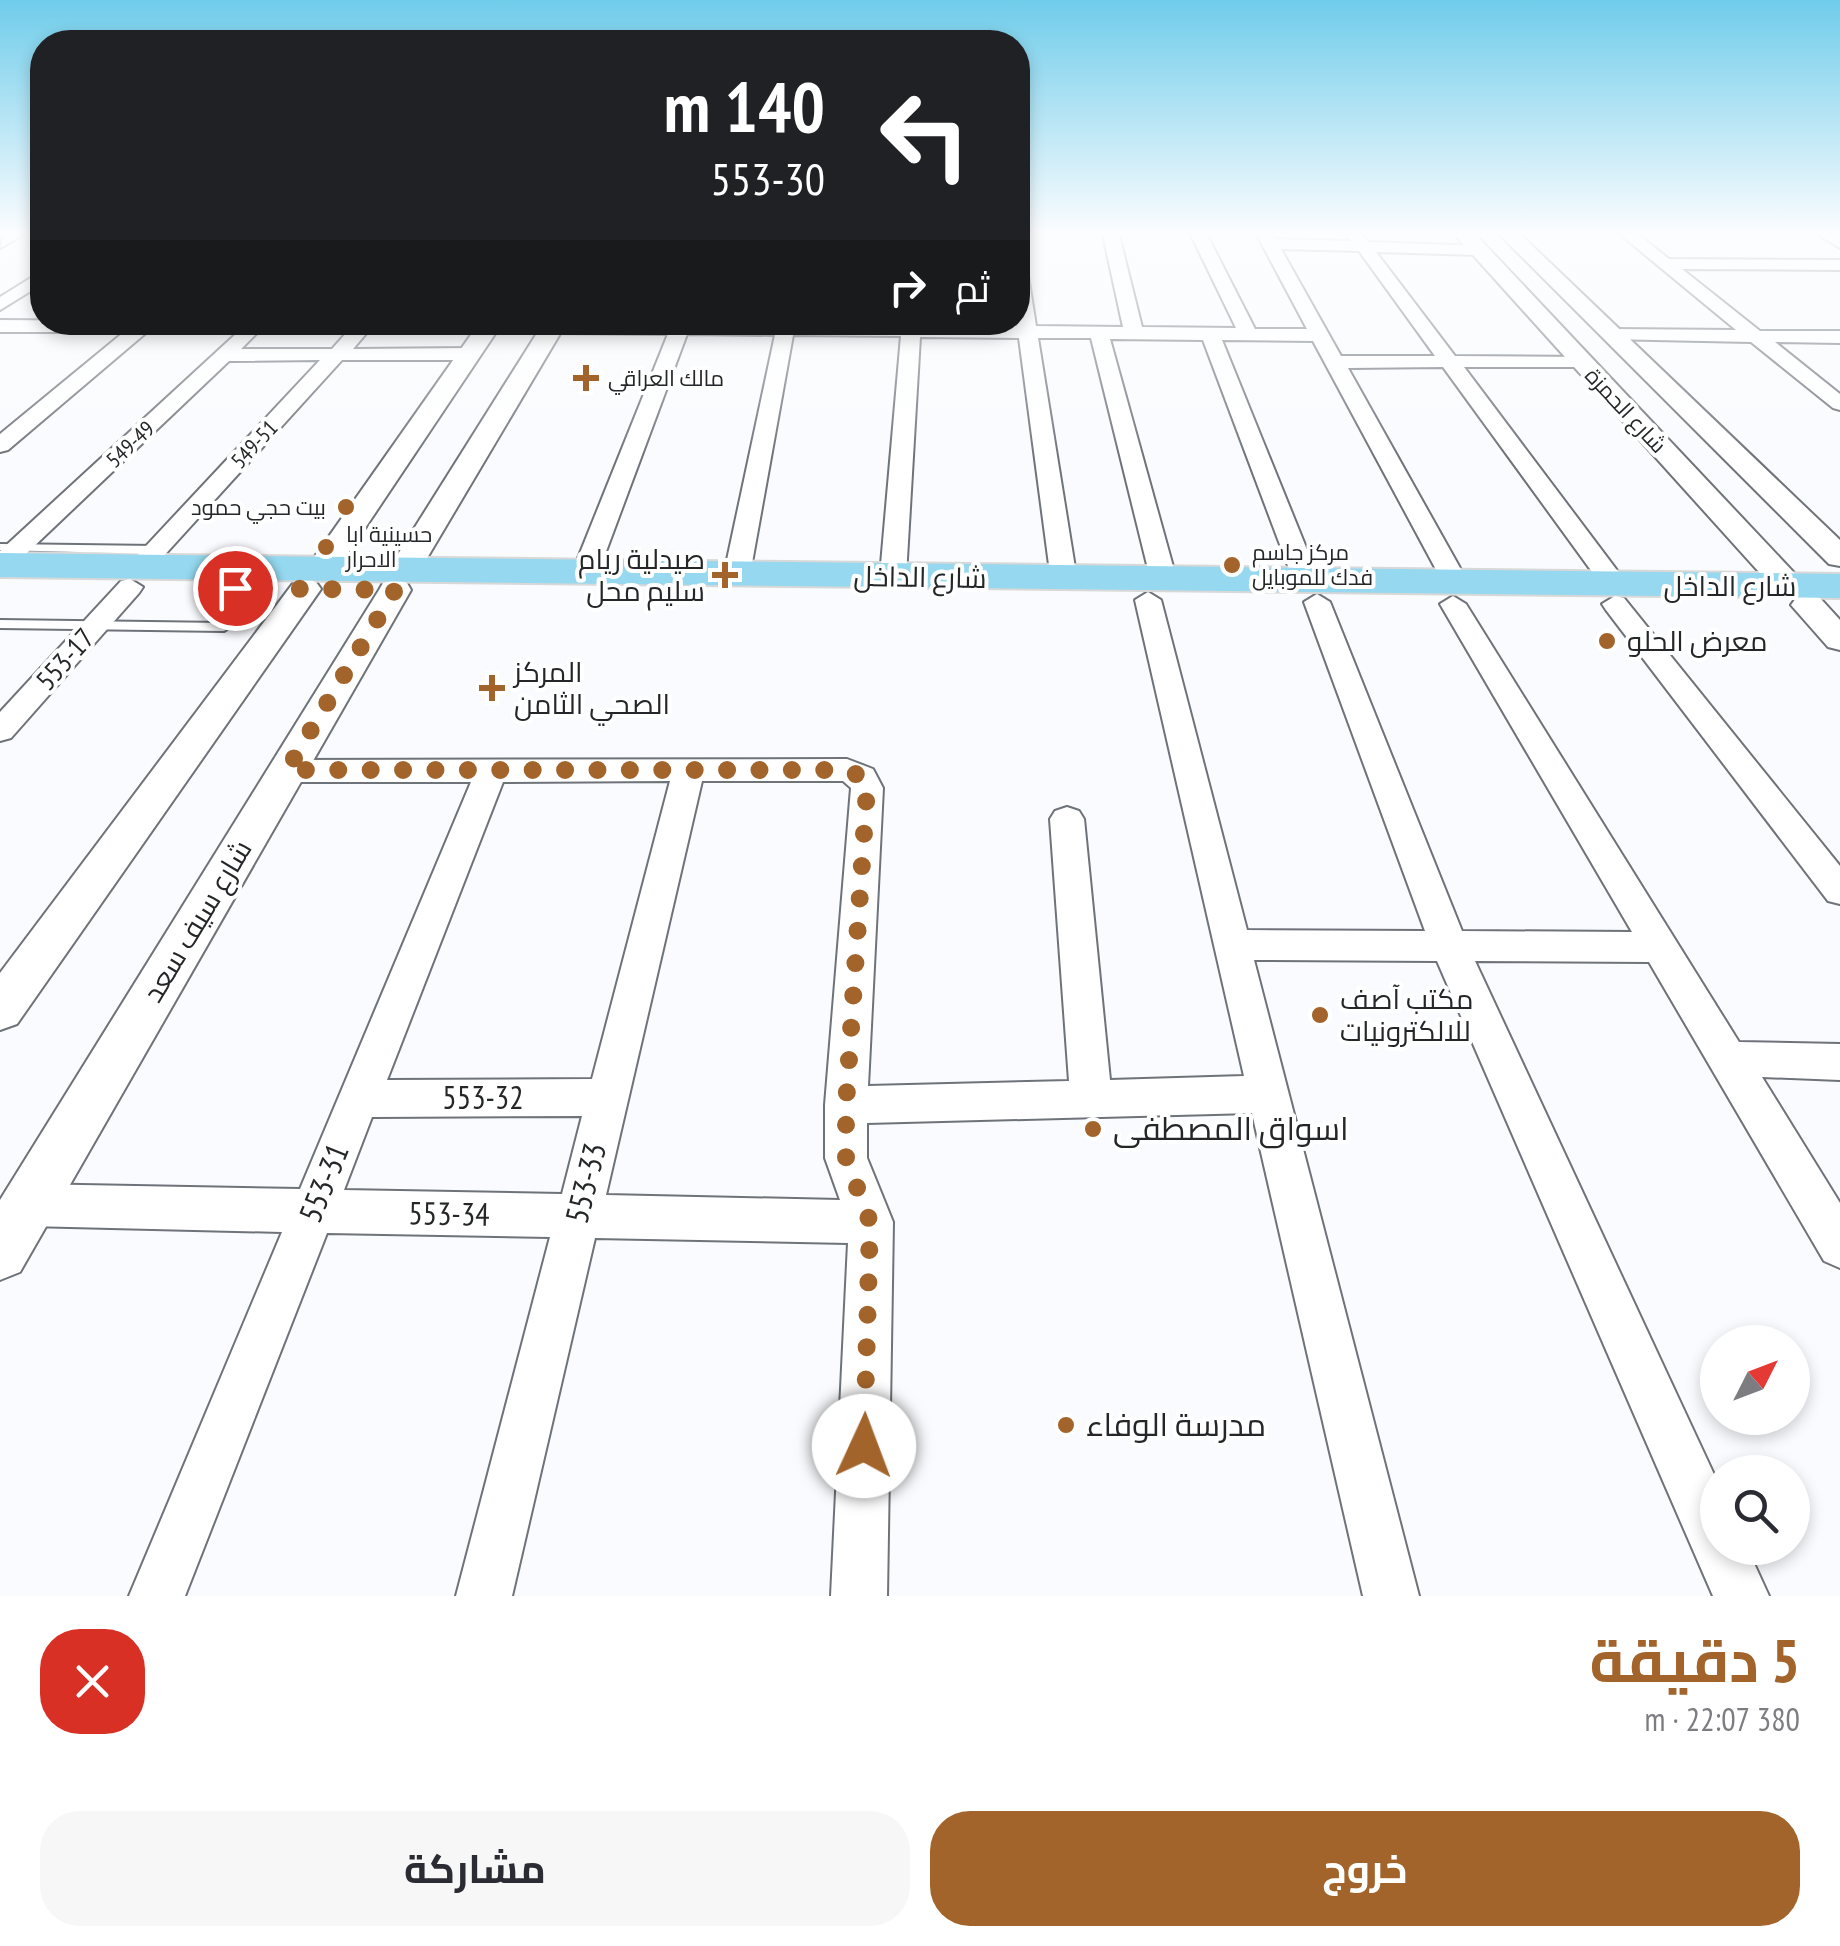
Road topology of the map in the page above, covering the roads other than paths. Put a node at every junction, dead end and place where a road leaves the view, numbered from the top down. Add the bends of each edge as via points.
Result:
1 (1129, 309) edge
2 (1236, 309) edge
3 (1304, 309) edge
4 (1410, 309) edge
5 (1535, 309) edge
6 (1587, 309) edge
7 (1722, 309) edge
8 (0, 326) edge
9 (30, 326) edge
10 (30, 328) edge
11 (1030, 332) edge
12 (1100, 332) junction
13 (1134, 333) junction
14 (1210, 334) junction
15 (1248, 334) junction
16 (132, 335) edge
17 (246, 335) edge
18 (355, 335) edge
19 (483, 335) edge
20 (549, 335) edge
21 (678, 335) edge
22 (783, 335) edge
23 (911, 335) edge
24 (1027, 335) edge
25 (1317, 335) junction
26 (1613, 335) junction
27 (1755, 336) junction
28 (1840, 337) edge
29 (0, 350) edge
30 (470, 354) junction
31 (224, 355) junction
32 (337, 355) junction
33 (1582, 361) junction
34 (1332, 362) junction
35 (1448, 362) junction
36 (1840, 404) edge
37 (0, 445) edge
38 (5, 556) edge
39 (1840, 557) edge
40 (142, 568) junction
41 (585, 573) junction
42 (738, 574) junction
43 (892, 576) junction
44 (314, 579) junction
45 (400, 580) junction
46 (1064, 580) junction
47 (0, 584) edge
48 (1156, 590) junction
49 (1312, 592) junction
50 (1454, 594) junction
51 (1615, 594) junction
52 (1819, 595) edge
53 (0, 624) edge
54 (95, 625) junction
55 (224, 627) dead end
56 (1840, 640) edge
57 (0, 730) edge
58 (287, 770) junction
59 (492, 770) junction
60 (689, 770) junction
61 (1068, 819) dead end
62 (1840, 892) edge
63 (1448, 944) junction
64 (1231, 945) junction
65 (1663, 947) junction
66 (0, 1010) edge
67 (1730, 1058) junction
68 (1840, 1062) edge
69 (1268, 1094) junction
70 (608, 1097) junction
71 (1091, 1098) junction
72 (358, 1099) junction
73 (846, 1105) junction
74 (1825, 1195) edge
75 (28, 1206) junction
76 (313, 1211) junction
77 (578, 1216) junction
78 (870, 1222) junction
79 (1840, 1245) edge
80 (0, 1252) edge
81 (1700, 1506) edge
82 (1726, 1565) edge
83 (157, 1596) edge
84 (484, 1596) edge
85 (859, 1596) edge
86 (1391, 1596) edge
87 (1740, 1596) edge

1 - 13 street
2 - 15 street
3 - 25 street
4 - 35 street
5 - 33 street, شارع الحمزة
6 - 26 street, شارع الحمزة
7 - 27 street
8 - 9 street
10 - 29 street
11 - 12 street
12 - 13 street
12 - 48 street
13 - 14 street
14 - 15 street
14 - 49 street
15 - 25 street
16 - 37 street
17 - 31 street, 549-49
18 - 32 street, 549-51
19 - 30 street
20 - 45 street, شارع سيف سعد
21 - 41 street
22 - 42 street
23 - 43 street
24 - 46 street
25 - 34 street
26 - 27 street
26 - 39 street, شارع الحمزة
27 - 28 street
27 - 36 street
30 - 32 street
30 - 44 street
31 - 32 street
31 - 38 street, 549-49
32 - 40 street, 549-51
33 - 35 street
33 - 52 street, شارع الحمزة
34 - 35 street
34 - 50 street
35 - 51 street
38 - 40 main road, شارع الداخل
40 - 44 main road, شارع الداخل
40 - 47 main road, شارع الداخل
40 - 54 street, 553-17
41 - 42 main road, شارع الداخل
41 - 45 main road, شارع الداخل
42 - 43 main road, شارع الداخل
43 - 46 main road, شارع الداخل
44 - 45 main road, شارع الداخل
44 - 66 street
45 - 48 main road, شارع الداخل
45 - 58 street, شارع سيف سعد
46 - 48 main road, شارع الداخل
48 - 49 main road, شارع الداخل
48 - 64 street
49 - 50 main road, شارع الداخل
49 - 63 street
50 - 51 main road, شارع الداخل
50 - 65 street
51 - 52 main road, شارع الداخل
51 - 62 street
52 - 56 street, شارع الحمزة
53 - 54 lane
54 - 55 lane
54 - 57 street, 553-17
58 - 59 street
58 - 75 street, شارع سيف سعد
59 - 60 street
59 - 72 street, 553-31
60 - 70 street, 553-33
60 - 73 street via 847,770 862,777 867,788
61 - 71 street
63 - 64 street
63 - 65 street
63 - 81 street
64 - 69 street
65 - 67 street
67 - 68 street
67 - 74 street
69 - 71 street
69 - 86 street
70 - 72 street, 553-32
70 - 77 street, 553-33
71 - 73 street
72 - 76 street, 553-31
73 - 78 street via 846,1158
74 - 79 street
75 - 76 street, 553-34
75 - 80 street, شارع سيف سعد
76 - 77 street, 553-34
76 - 83 street, 553-31
77 - 78 street, 553-34
77 - 84 street, 553-33
78 - 85 street
82 - 87 street

